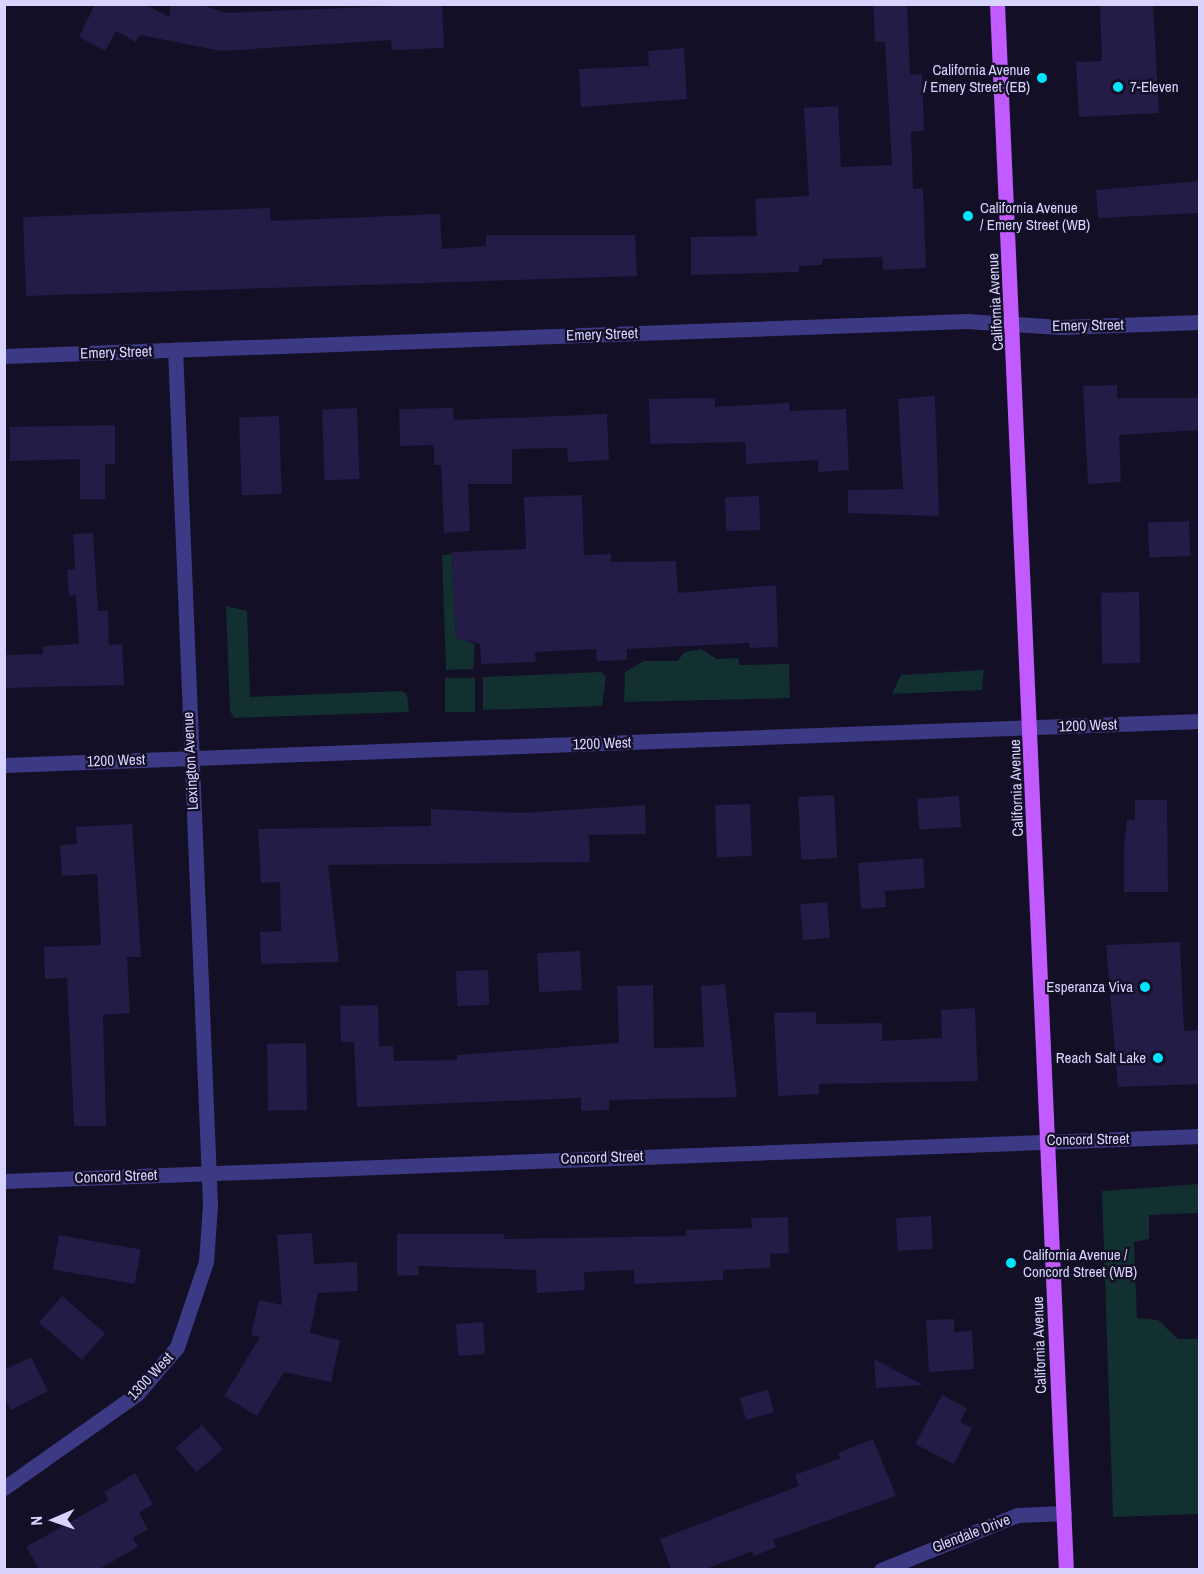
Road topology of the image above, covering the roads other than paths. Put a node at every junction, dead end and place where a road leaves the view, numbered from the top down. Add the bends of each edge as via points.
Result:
1 (997, 4) edge
2 (1200, 322) edge
3 (1014, 325) junction
4 (175, 350) junction
5 (4, 356) edge
6 (1200, 721) edge
7 (1031, 727) junction
8 (189, 758) junction
9 (4, 765) edge
10 (1200, 1136) edge
11 (1048, 1139) junction
12 (209, 1172) junction
13 (4, 1180) edge
14 (4, 1488) edge
15 (1064, 1513) junction
16 (881, 1569) edge
17 (1066, 1569) edge

1 - 3 main road, California Avenue
2 - 3 street, Emery Street
3 - 4 street, Emery Street via 954,321
3 - 7 main road, California Avenue
4 - 5 street, Emery Street
4 - 8 street, Lexington Avenue
6 - 7 street, 1200 West
7 - 8 street, 1200 West
7 - 11 main road, California Avenue
8 - 9 street, 1200 West
8 - 12 street, Lexington Avenue
10 - 11 street, Concord Street
11 - 12 street, Concord Street
11 - 15 main road, California Avenue
12 - 13 street, Concord Street
12 - 14 street, 1300 West via 206,1262 177,1347 137,1394
15 - 16 street, Glendale Drive via 1017,1515
15 - 17 main road, California Avenue

